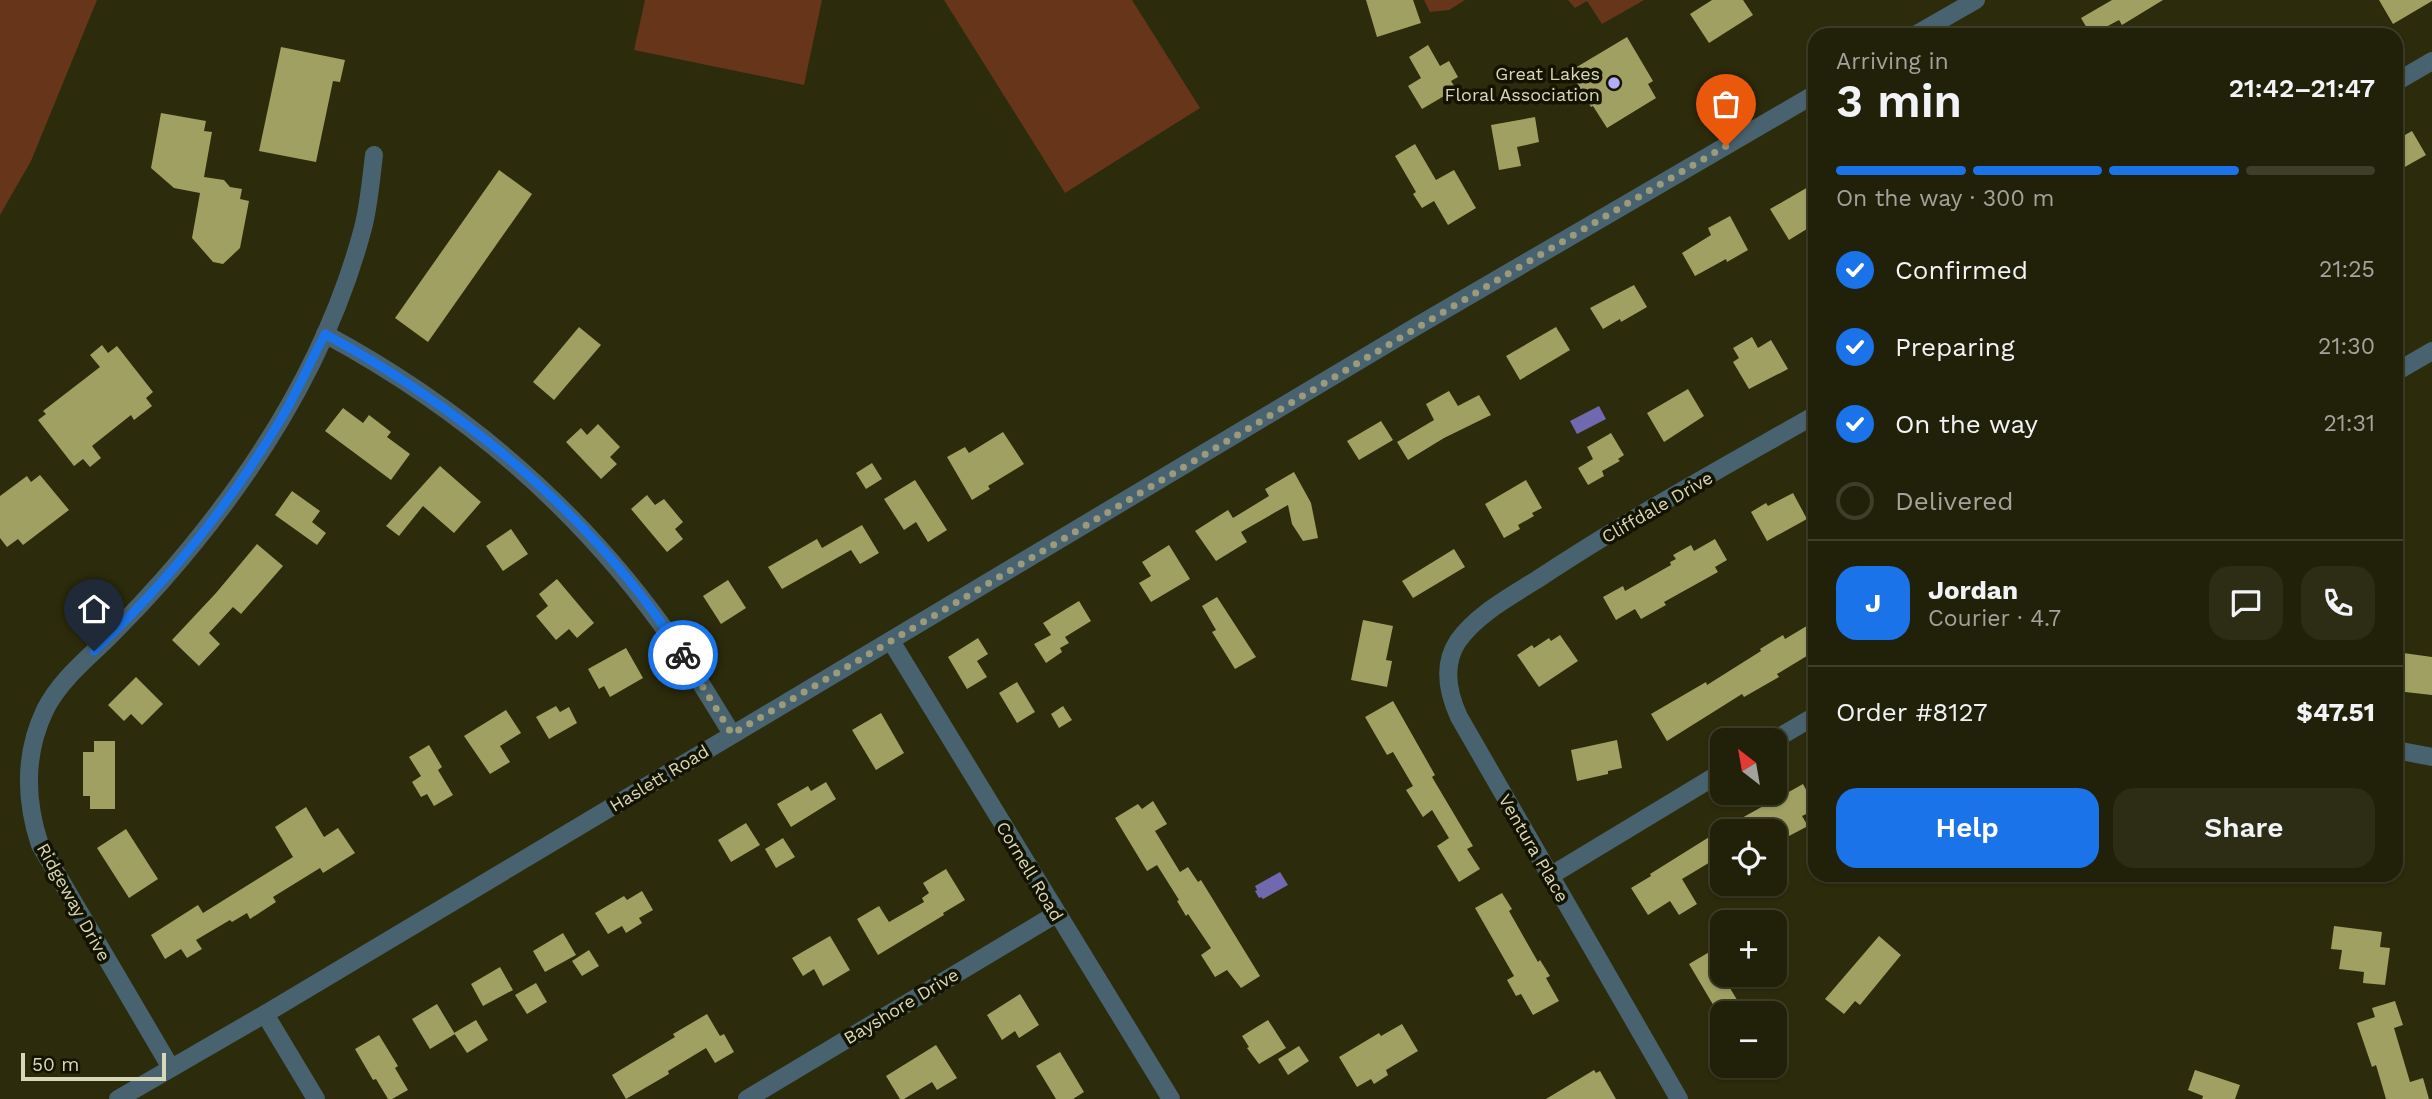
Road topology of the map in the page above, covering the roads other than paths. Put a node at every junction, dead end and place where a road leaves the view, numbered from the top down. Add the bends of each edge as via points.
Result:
1 (1976, 0) edge
2 (1930, 28) edge
3 (2432, 61) edge
4 (2403, 78) edge
5 (1808, 98) edge
6 (374, 155) dead end
7 (325, 334) junction
8 (2432, 351) edge
9 (2403, 368) edge
10 (1808, 419) edge
11 (1502, 602) joint
12 (891, 641) junction
13 (1808, 720) edge
14 (1787, 732) edge
15 (732, 734) junction
16 (2403, 751) edge
17 (2432, 757) edge
18 (1710, 779) edge
19 (1550, 876) junction
20 (1056, 914) junction
21 (265, 1014) junction
22 (171, 1068) junction
23 (118, 1099) edge
24 (316, 1099) edge
25 (747, 1099) edge
26 (1171, 1099) edge
27 (1679, 1099) edge

1 - 2 street
3 - 4 street
5 - 12 street, Haslett Road
6 - 7 street, Ridgeway Drive via 363,227
7 - 15 street via 434,400 548,493 645,603
7 - 22 street, Ridgeway Drive via 283,416 249,469 152,593 63,682 45,711 32,746 28,786 40,845
8 - 9 street
10 - 11 street, Cliffdale Drive
11 - 19 street, Ventura Place via 1458,642 1448,681 1459,717
12 - 15 street, Haslett Road
12 - 20 street, Cornell Road
13 - 14 street
15 - 21 street, Haslett Road
16 - 17 street
18 - 19 street
19 - 27 street, Ventura Place
20 - 25 street, Bayshore Drive
20 - 26 street, Cornell Road
21 - 22 street, Haslett Road
21 - 24 street
22 - 23 street, Haslett Road

